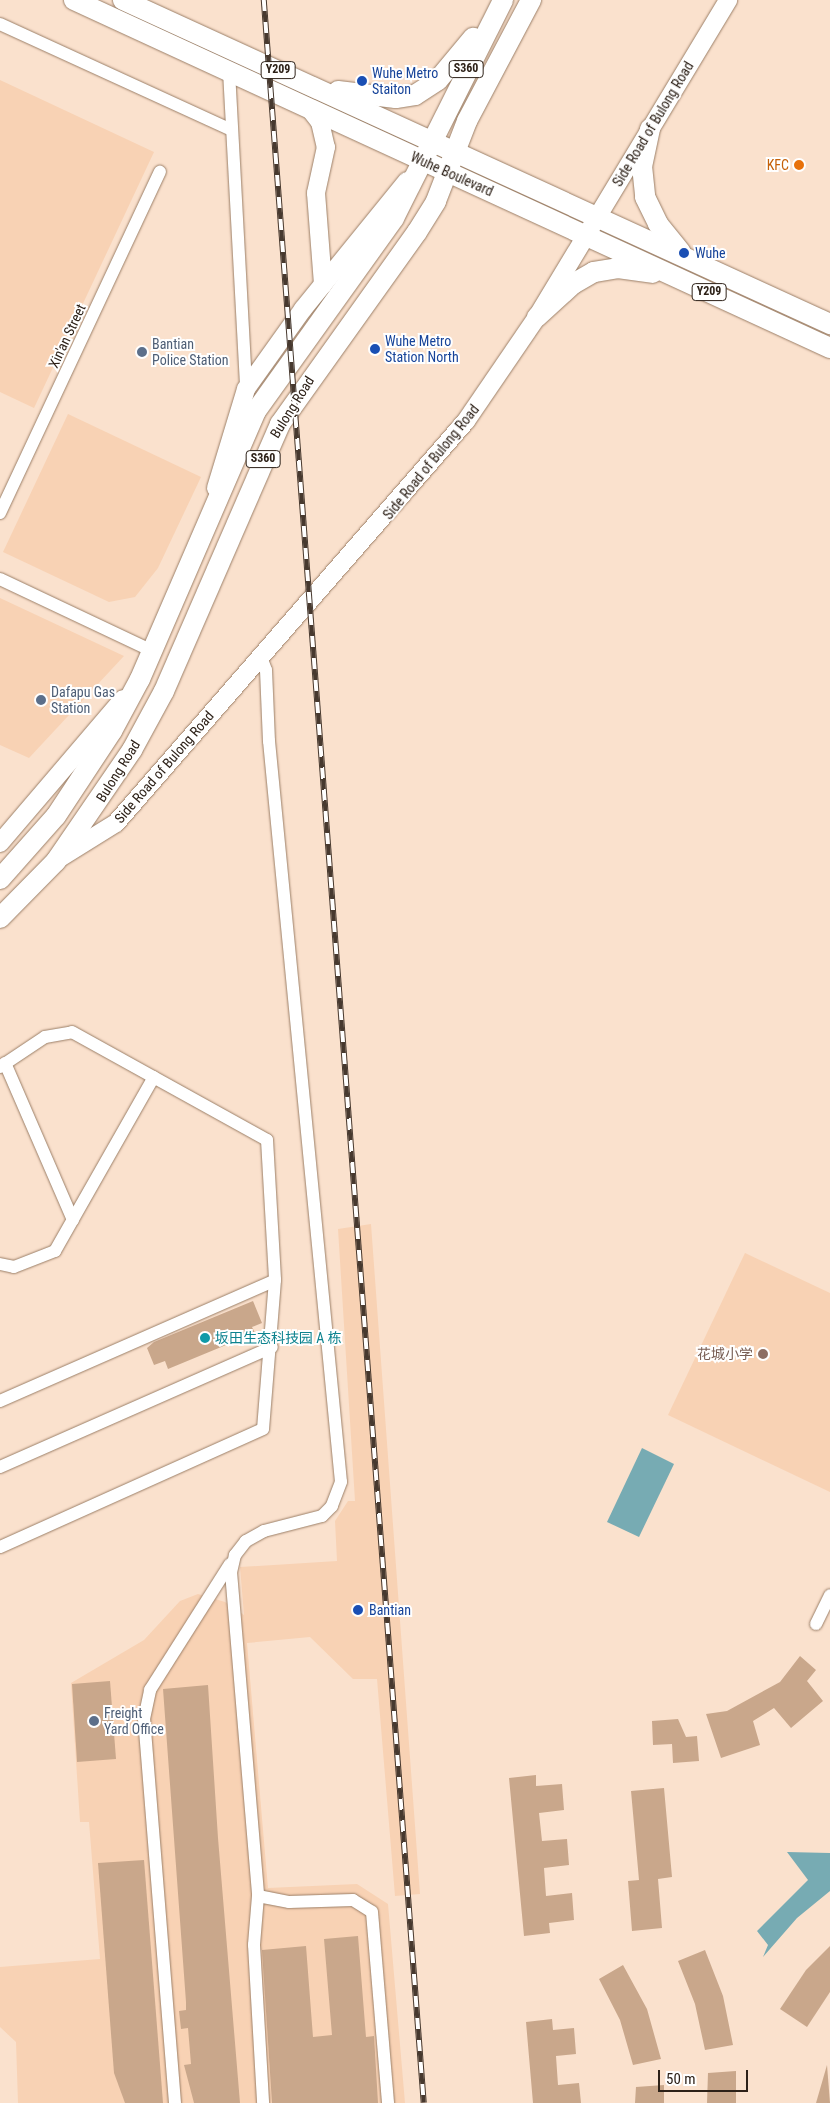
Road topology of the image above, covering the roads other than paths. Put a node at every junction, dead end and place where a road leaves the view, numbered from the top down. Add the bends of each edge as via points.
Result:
1 (74, 0) edge
2 (124, 0) edge
3 (531, 0) edge
4 (728, 0) edge
5 (502, 2) edge
6 (0, 24) edge
7 (229, 71) junction
8 (319, 89) junction
9 (309, 108) junction
10 (650, 129) junction
11 (232, 130) junction
12 (432, 140) junction
13 (456, 151) junction
14 (424, 161) junction
15 (160, 172) dead end
16 (447, 172) junction
17 (598, 217) junction
18 (587, 235) junction
19 (686, 257) junction
20 (677, 277) junction
21 (323, 285) junction
22 (537, 317) junction
23 (830, 324) edge
24 (830, 348) edge
25 (246, 389) junction
26 (0, 513) edge
27 (210, 516) junction
28 (0, 579) edge
29 (152, 651) junction
30 (261, 657) junction
31 (140, 679) junction
32 (0, 844) edge
33 (56, 861) junction
34 (0, 879) edge
35 (0, 918) edge
36 (2, 1065) edge
37 (154, 1077) junction
38 (73, 1220) junction
39 (0, 1264) edge
40 (275, 1280) junction
41 (272, 1347) junction
42 (0, 1402) edge
43 (0, 1467) edge
44 (0, 1547) edge
45 (235, 1555) junction
46 (830, 1595) edge
47 (816, 1624) dead end
48 (258, 1896) junction
49 (176, 2103) edge
50 (263, 2103) edge
51 (388, 2103) edge

1 - 7 main road, Wuhe Boulevard / Y209
2 - 8 main road, Wuhe Boulevard / Y209
3 - 13 main road, Bulong Road / S360
4 - 10 main road, Side Road of Bulong Road
5 - 8 main road via 438,80 424,92 396,98
5 - 12 main road, Bulong Road / S360
6 - 11 street
7 - 9 main road, Wuhe Boulevard / Y209
7 - 11 street
8 - 12 main road, Wuhe Boulevard / Y209
9 - 14 main road, Wuhe Boulevard / Y209
9 - 21 main road via 325,138 316,194
10 - 17 main road, Side Road of Bulong Road
10 - 19 main road via 642,166 645,197 658,224
11 - 25 street
12 - 13 main road, Wuhe Boulevard / Y209
12 - 14 main road, Bulong Road / S360
13 - 16 main road, Bulong Road / S360
13 - 17 main road, Wuhe Boulevard / Y209
14 - 16 main road, Wuhe Boulevard / Y209
14 - 21 main road
14 - 27 main road, Bulong Road / S360 via 375,249 268,391
15 - 26 street, Xin'an Street
16 - 18 main road, Wuhe Boulevard / Y209
16 - 33 main road, Bulong Road / S360 via 436,201 397,264 283,418 164,691 115,779
17 - 18 main road, Side Road of Bulong Road
17 - 19 main road, Wuhe Boulevard / Y209
18 - 20 main road, Wuhe Boulevard / Y209
18 - 22 main road, Side Road of Bulong Road
19 - 23 main road, Wuhe Boulevard / Y209
20 - 22 main road via 618,268 594,272 573,284
20 - 24 main road, Wuhe Boulevard / Y209
21 - 25 main road
22 - 30 main road, Side Road of Bulong Road via 441,453
25 - 27 main road
27 - 29 main road, Bulong Road / S360
28 - 29 street
29 - 31 main road, Bulong Road / S360
30 - 33 main road, Side Road of Bulong Road via 116,823
30 - 45 street via 266,670 269,741 341,1482 332,1506 322,1516 264,1531 246,1541
31 - 32 main road
31 - 34 main road, Bulong Road / S360 via 76,789 36,843
33 - 35 main road, Bulong Road / S360
36 - 37 street via 45,1037 72,1032
36 - 38 street
37 - 38 street
37 - 40 street via 267,1140
38 - 39 street via 56,1251 14,1267
40 - 41 street
40 - 42 street
41 - 43 street
41 - 44 street via 263,1429
45 - 48 street via 231,1588
45 - 49 street via 146,1704
46 - 47 street
48 - 50 street via 254,1945
48 - 51 street via 282,1902 353,1900 372,1912

